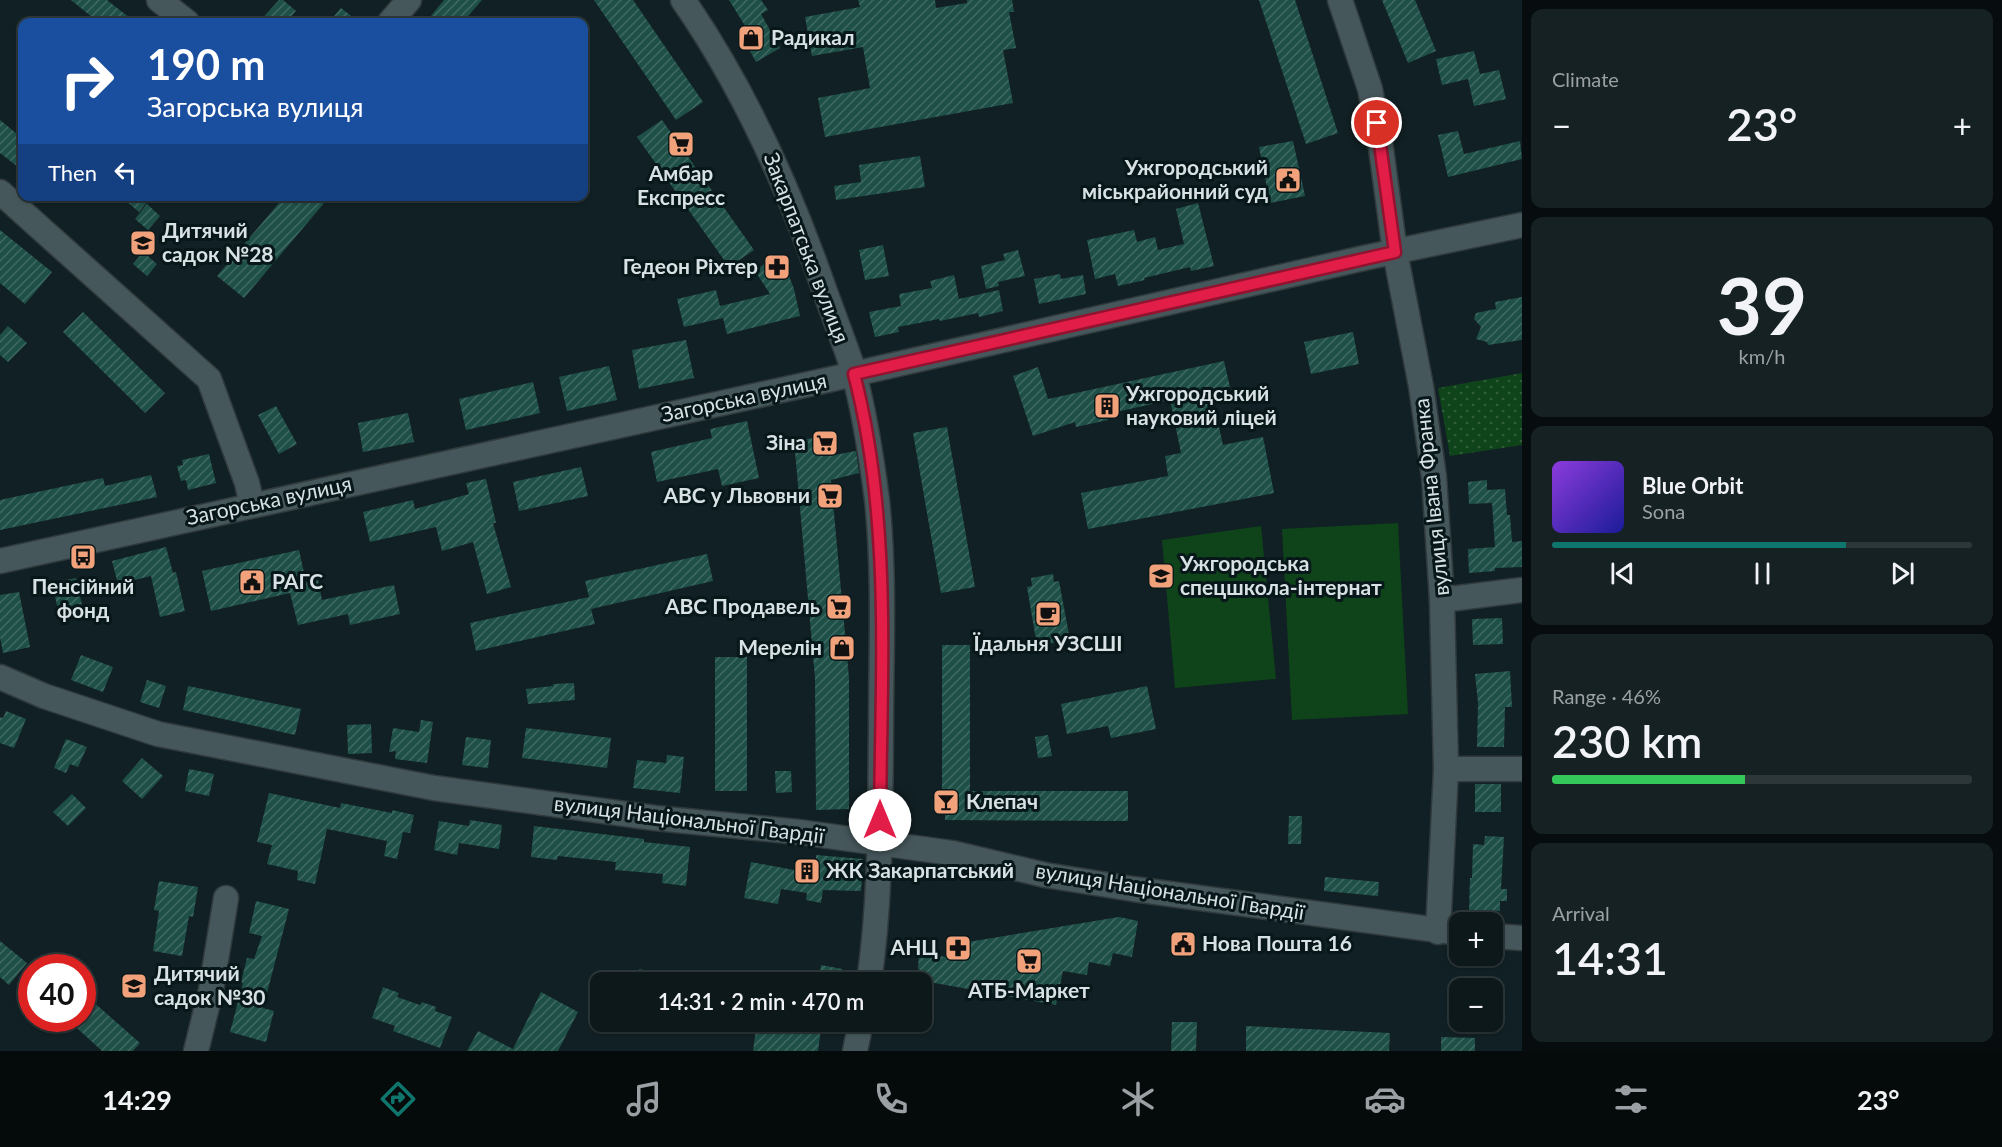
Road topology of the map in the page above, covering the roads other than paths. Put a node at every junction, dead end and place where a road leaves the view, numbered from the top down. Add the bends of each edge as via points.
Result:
1 (409, 0) edge
2 (683, 0) edge
3 (1340, 0) edge
4 (393, 18) edge
5 (13, 198) edge
6 (1522, 225) edge
7 (1395, 252) junction
8 (854, 374) junction
9 (252, 505) junction
10 (0, 561) edge
11 (1522, 590) edge
12 (1442, 600) junction
13 (0, 677) edge
14 (1446, 769) junction
15 (1522, 769) edge
16 (880, 843) junction
17 (226, 898) dead end
18 (1449, 933) edge
19 (1503, 937) edge
20 (1522, 938) edge
21 (870, 972) edge
22 (859, 1032) edge
23 (196, 1051) edge
24 (855, 1051) edge

1 - 4 street
2 - 8 street, Закарпатська вулиця via 724,65 772,158 807,239
3 - 7 street, вулиця Івана Франка via 1370,89
5 - 9 street via 209,379
6 - 7 street, Загорська вулиця
7 - 8 street, Загорська вулиця
7 - 12 street, вулиця Івана Франка via 1434,477
8 - 9 street, Загорська вулиця
8 - 16 street, Закарпатська вулиця via 875,491 881,568
9 - 10 street, Загорська вулиця
11 - 12 street
12 - 14 street, вулиця Івана Франка
13 - 16 street, вулиця Національної Гвардії via 158,734 361,775 655,818
14 - 15 street
14 - 18 street, вулиця Івана Франка
16 - 18 street, вулиця Національної Гвардії via 952,853 1045,875
16 - 21 street, Закарпатська вулиця
17 - 23 street
19 - 20 street
22 - 24 street

